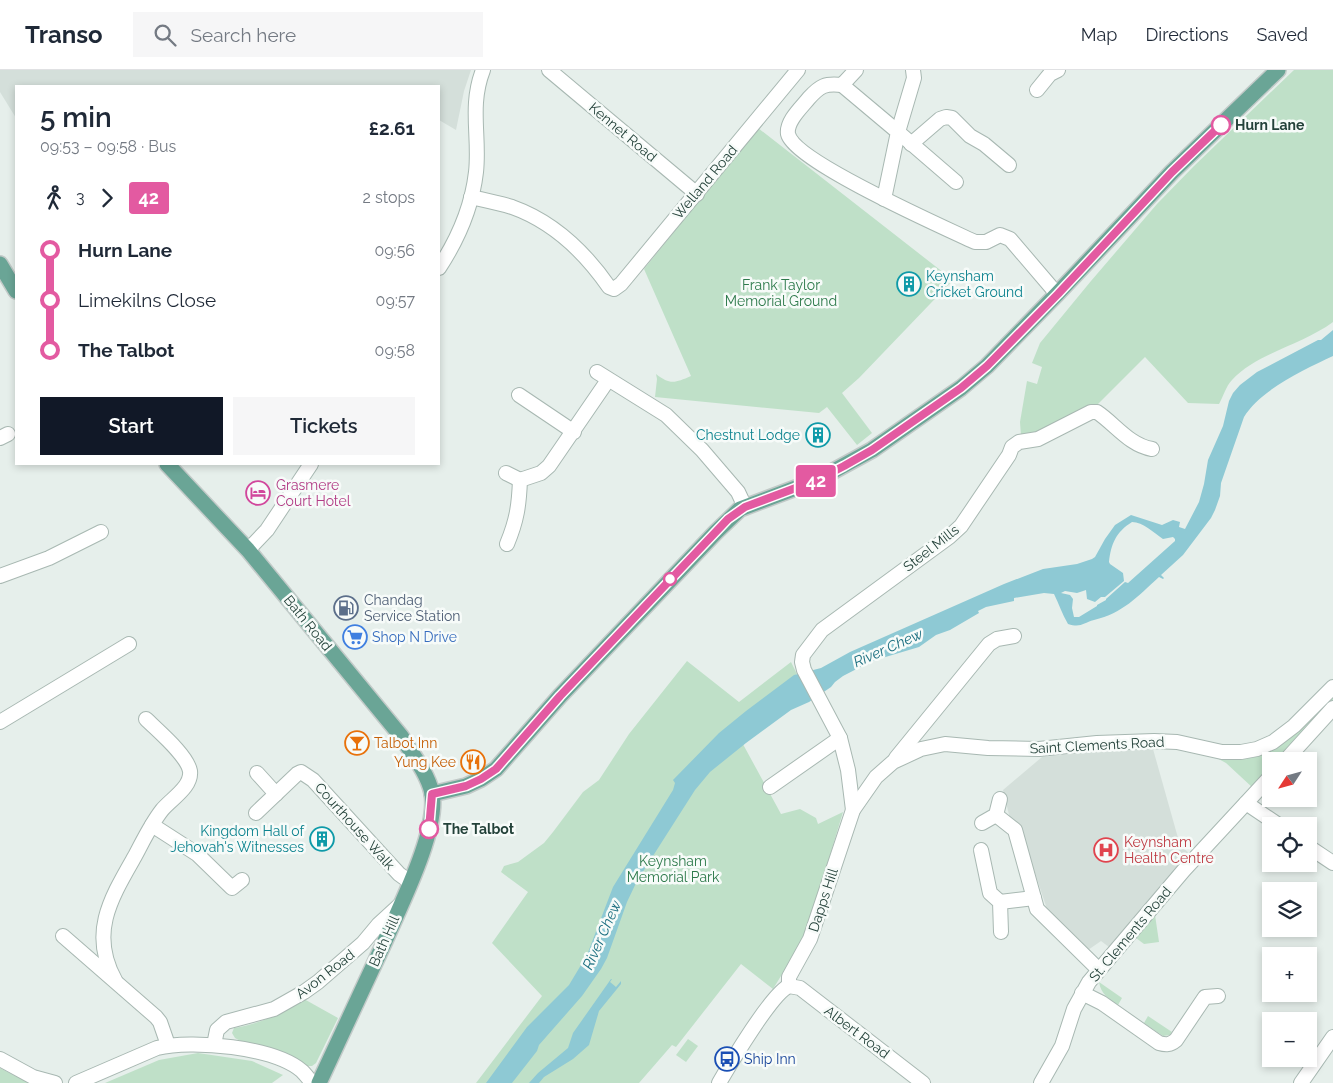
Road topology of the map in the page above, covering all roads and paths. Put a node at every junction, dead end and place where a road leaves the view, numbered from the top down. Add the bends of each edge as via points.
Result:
1 (483, 70) edge
2 (549, 70) edge
3 (798, 70) edge
4 (856, 70) edge
5 (913, 70) edge
6 (1278, 70) edge
7 (1049, 71) edge
8 (842, 85) junction
9 (1037, 90) dead end
10 (898, 132) junction
11 (911, 144) junction
12 (1010, 164) dead end
13 (956, 182) dead end
14 (696, 194) junction
15 (471, 197) junction
16 (884, 199) junction
17 (440, 266) edge
18 (1, 269) edge
19 (15, 290) edge
20 (1058, 294) junction
21 (597, 372) dead end
22 (608, 380) junction
23 (519, 395) dead end
24 (574, 432) junction
25 (1152, 449) dead end
26 (168, 465) edge
27 (310, 465) edge
28 (506, 473) dead end
29 (520, 480) junction
30 (745, 507) junction
31 (101, 532) dead end
32 (507, 544) dead end
33 (248, 550) junction
34 (0, 576) edge
35 (1014, 636) dead end
36 (129, 644) dead end
37 (1333, 687) edge
38 (1333, 708) edge
39 (146, 719) dead end
40 (0, 722) edge
41 (840, 738) junction
42 (1293, 752) edge
43 (894, 762) junction
44 (848, 770) junction
45 (257, 773) dead end
46 (876, 777) junction
47 (1262, 786) edge
48 (770, 787) dead end
49 (276, 794) junction
50 (432, 794) junction
51 (1000, 799) dead end
52 (1246, 803) junction
53 (853, 810) junction
54 (256, 813) dead end
55 (996, 815) junction
56 (1267, 817) edge
57 (982, 824) dead end
58 (152, 825) junction
59 (982, 850) dead end
60 (1317, 853) edge
61 (1333, 864) edge
62 (242, 880) dead end
63 (410, 882) junction
64 (1034, 898) junction
65 (402, 902) junction
66 (1000, 902) junction
67 (1001, 932) dead end
68 (63, 936) dead end
69 (1099, 970) junction
70 (115, 980) junction
71 (789, 986) junction
72 (1082, 992) junction
73 (1218, 996) dead end
74 (1333, 1037) edge
75 (168, 1045) junction
76 (214, 1045) junction
77 (0, 1060) edge
78 (55, 1083) edge
79 (76, 1083) edge
80 (312, 1083) edge
81 (319, 1083) edge
82 (719, 1083) edge
83 (923, 1083) edge
84 (1041, 1083) edge
85 (1301, 1083) edge

1 - 15 street via 475,99 476,172
2 - 14 street, Kennet Road
3 - 14 street, Welland Road
4 - 8 street
5 - 10 street via 914,78
6 - 20 main road via 1172,172
7 - 9 street
8 - 10 street
8 - 16 street via 818,88 793,118 788,134 795,145
10 - 11 street
10 - 16 street
11 - 12 street via 940,119 952,118 970,136
11 - 13 street
14 - 15 street, Welland Road via 614,289 560,232 529,214
15 - 17 street via 462,228
16 - 20 street via 975,242 986,242 1000,234 1010,239
18 - 19 main road
20 - 30 main road via 961,388 880,444 817,480
21 - 22 street
22 - 24 street
22 - 30 street via 666,415 702,450 738,492
23 - 24 street
24 - 29 street via 549,466 541,473
25 - 41 street, Steel Mills via 1127,438 1097,412 1038,439 1019,442 1012,447 961,526 822,630 803,655 804,670
26 - 33 main road, Bath Road
27 - 33 street via 267,530
28 - 29 street
29 - 32 street via 515,525
30 - 50 main road via 728,519 666,583 496,769 466,786
31 - 34 street via 49,558
33 - 50 main road, Bath Road via 401,736 421,766
35 - 43 street via 989,644
36 - 40 street
37 - 43 street, Saint Clements Road via 1294,726 1272,742 1241,752 1222,752 1154,740 1039,749 944,744 921,748
38 - 42 street
39 - 58 street via 182,756 190,772 187,784
41 - 44 street, Steel Mills
41 - 48 street
43 - 46 street, Saint Clements Road
44 - 46 street via 865,780
44 - 53 street, Dapps Hill
45 - 49 street
46 - 53 street, Dapps Hill
47 - 52 street
49 - 54 street, Courthouse Walk
49 - 63 street, Courthouse Walk via 297,774 305,774
50 - 63 main road, Bath Hill via 429,831
51 - 55 street
52 - 56 street
52 - 69 street, St. Clements Road
53 - 71 street, Dapps Hill via 810,939 789,977
55 - 57 street
55 - 64 street via 1015,830
58 - 62 street via 197,854 232,888
58 - 70 street via 106,912 103,938 106,965
59 - 66 street via 990,893
60 - 61 street
63 - 65 main road, Bath Hill
64 - 66 street
64 - 69 street via 1043,916
65 - 76 street, Avon Road via 363,943 318,982 274,1009 226,1022 218,1030
65 - 81 main road, Bath Hill
66 - 67 street
68 - 70 street
69 - 72 street, St. Clements Road
70 - 75 street via 156,1017
71 - 82 street via 780,992
71 - 83 street, Albert Road via 800,988
72 - 73 street via 1166,1045 1176,1040 1205,996
72 - 84 street, St. Clements Road via 1062,1046
74 - 85 street
75 - 76 street
75 - 79 street
76 - 80 street via 244,1048 284,1061 301,1071
77 - 78 street via 33,1077

